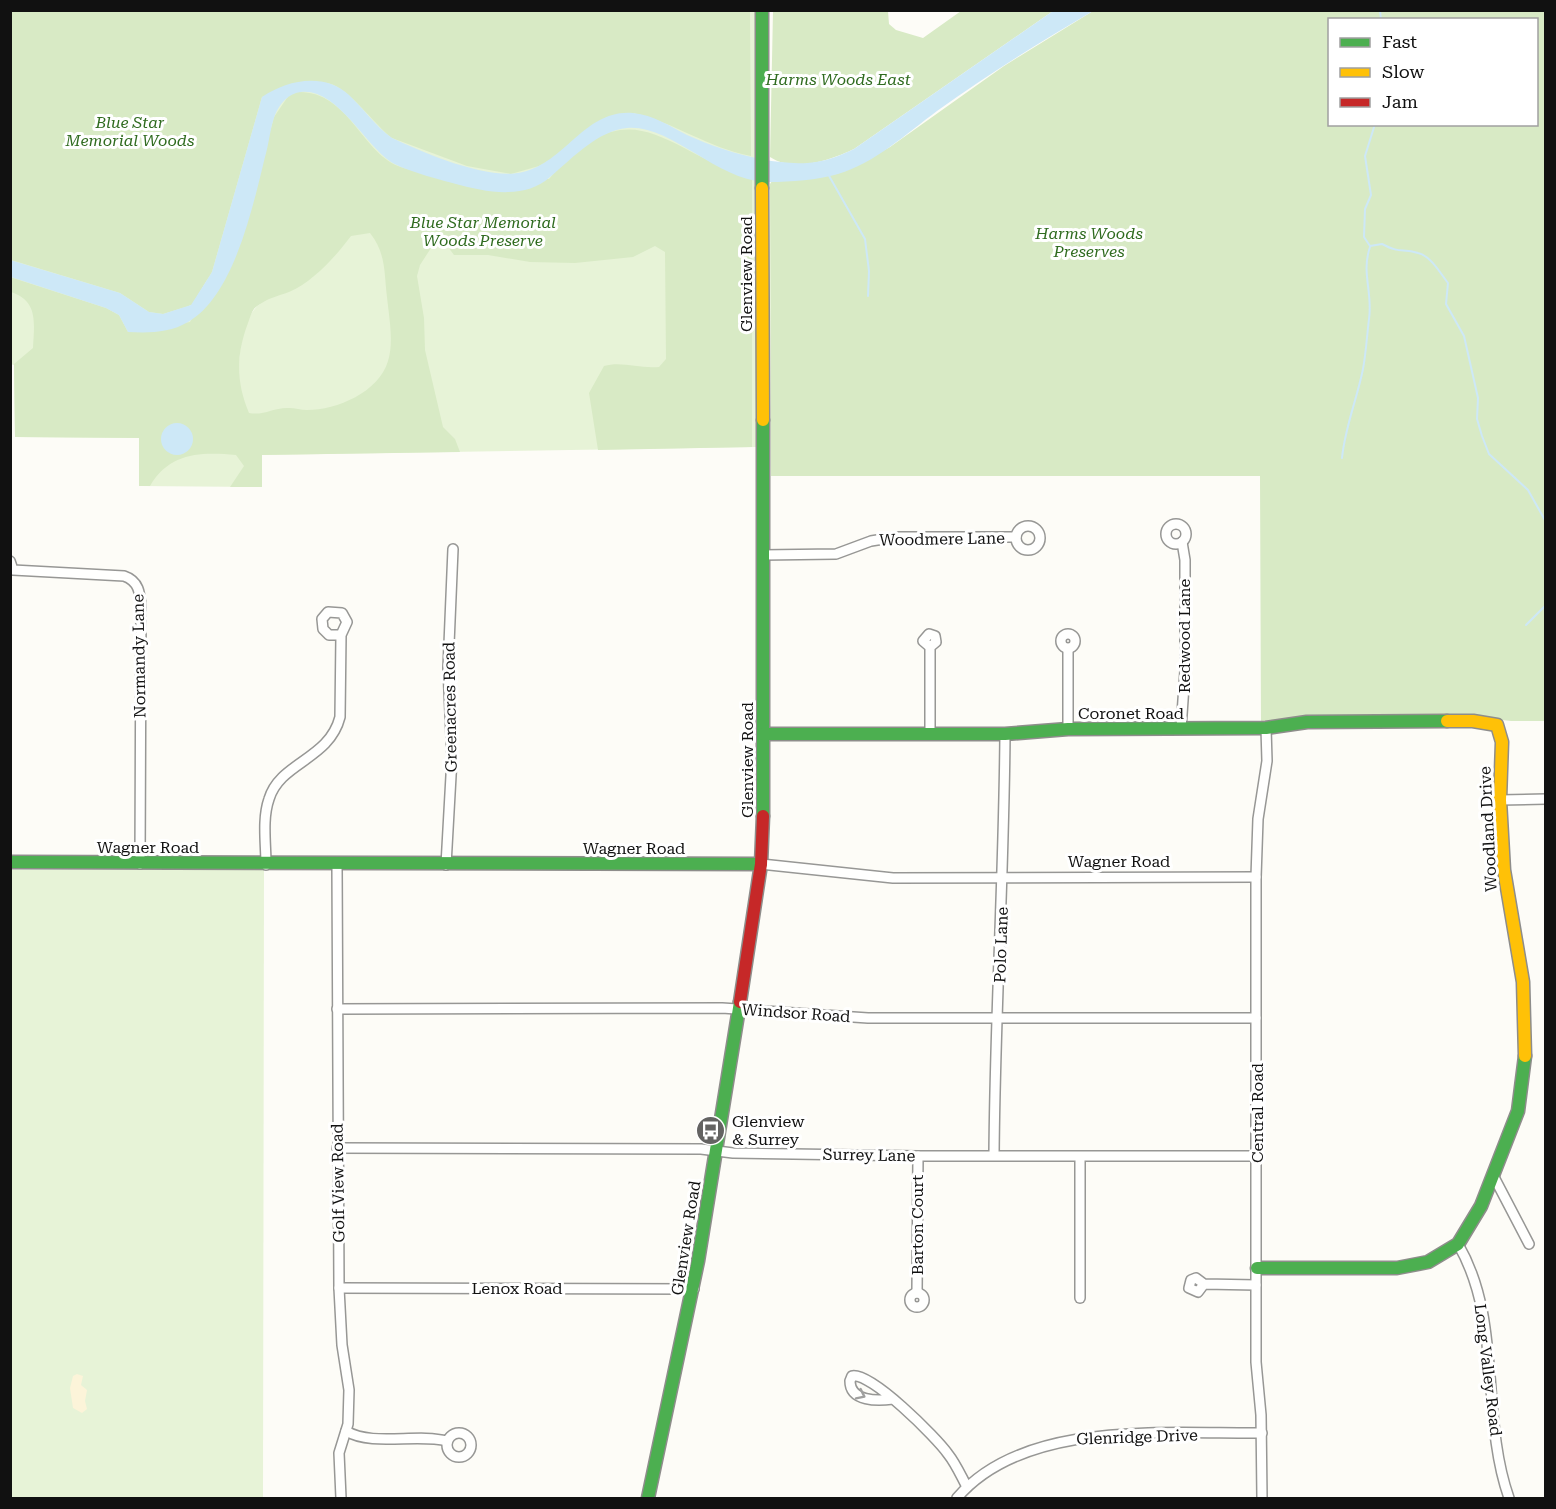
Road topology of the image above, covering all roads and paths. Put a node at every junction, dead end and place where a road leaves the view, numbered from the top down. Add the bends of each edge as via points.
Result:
1 (762, 10) edge
2 (1016, 537) dead end
3 (1182, 542) dead end
4 (453, 549) dead end
5 (763, 555) junction
6 (10, 561) edge
7 (341, 635) dead end
8 (930, 647) dead end
9 (1068, 649) dead end
10 (1497, 725) joint
11 (1266, 728) junction
12 (1068, 729) junction
13 (1181, 729) junction
14 (930, 733) junction
15 (763, 734) junction
16 (1005, 734) junction
17 (1545, 799) edge
18 (1500, 800) junction
19 (10, 862) edge
20 (140, 864) junction
21 (266, 864) junction
22 (761, 864) junction
23 (337, 865) junction
24 (446, 865) junction
25 (1004, 877) junction
26 (1256, 877) junction
27 (337, 1009) junction
28 (740, 1009) junction
29 (1256, 1017) junction
30 (997, 1018) junction
31 (337, 1148) junction
32 (717, 1151) junction
33 (994, 1155) junction
34 (918, 1156) junction
35 (1257, 1156) junction
36 (1080, 1157) junction
37 (1494, 1177) junction
38 (1458, 1244) junction
39 (1529, 1244) dead end
40 (1257, 1268) junction
41 (1204, 1284) dead end
42 (1256, 1285) junction
43 (339, 1288) junction
44 (694, 1288) junction
45 (917, 1293) dead end
46 (1080, 1298) dead end
47 (893, 1399) dead end
48 (346, 1431) junction
49 (1262, 1433) junction
50 (447, 1441) dead end
51 (967, 1487) junction
52 (340, 1498) edge
53 (648, 1498) edge
54 (957, 1498) edge
55 (1262, 1498) edge
56 (1509, 1498) edge

1 - 5 street, Glenview Road
2 - 5 street, Woodmere Lane via 887,537 836,554
3 - 13 street, Redwood Lane via 1185,671
4 - 24 street, Greenacres Road via 448,668 452,758
5 - 15 street, Glenview Road
6 - 20 street, Normandy Lane via 13,570 124,576 138,587
7 - 21 street via 338,728 325,746 280,780 269,797
8 - 14 street
9 - 12 street
10 - 11 street, Coronet Road via 1473,721 1307,722
10 - 18 street, Woodland Drive via 1502,742
11 - 13 street, Coronet Road
11 - 26 street, Central Road via 1267,761 1258,819
12 - 13 street, Coronet Road
12 - 16 street, Coronet Road
14 - 15 street, Coronet Road
14 - 16 street, Coronet Road
15 - 22 street, Glenview Road
16 - 25 street, Polo Lane
17 - 18 street
18 - 37 street, Woodland Drive via 1504,872 1523,982 1526,1044 1518,1111
19 - 20 street, Wagner Road
20 - 21 street, Wagner Road
21 - 23 street, Wagner Road
22 - 24 street, Wagner Road
22 - 25 street, Wagner Road via 893,879
22 - 28 street, Glenview Road
23 - 24 street, Wagner Road
23 - 27 street, Golf View Road
25 - 26 street, Wagner Road
25 - 30 street, Polo Lane
26 - 29 street, Central Road
27 - 28 street, Windsor Road
27 - 31 street, Golf View Road
28 - 30 street, Windsor Road via 848,1018
28 - 32 street, Glenview Road
29 - 30 street, Windsor Road
29 - 35 street, Central Road
30 - 33 street, Polo Lane
31 - 32 street, Surrey Lane
31 - 43 street, Golf View Road
32 - 34 street, Surrey Lane
32 - 44 street, Glenview Road
33 - 34 street, Surrey Lane
33 - 36 street, Surrey Lane
34 - 45 street, Barton Court
35 - 36 street, Surrey Lane
35 - 40 street, Central Road
36 - 46 street
37 - 38 street, Woodland Drive
37 - 39 street
38 - 40 street, Woodland Drive via 1428,1262 1397,1268
38 - 56 street, Long Valley Road via 1470,1268 1484,1317 1498,1456
40 - 42 street, Central Road
41 - 42 street
42 - 49 street, Central Road via 1256,1362
43 - 44 street, Lenox Road
43 - 48 street, Golf View Road via 349,1390
44 - 53 street, Glenview Road
47 - 51 street via 944,1448
48 - 50 street via 362,1438 427,1437
48 - 52 street, Golf View Road via 339,1453
49 - 51 street, Glenridge Drive via 1117,1435 1062,1441 997,1467
49 - 55 street, Central Road
51 - 54 street, Glenridge Drive

